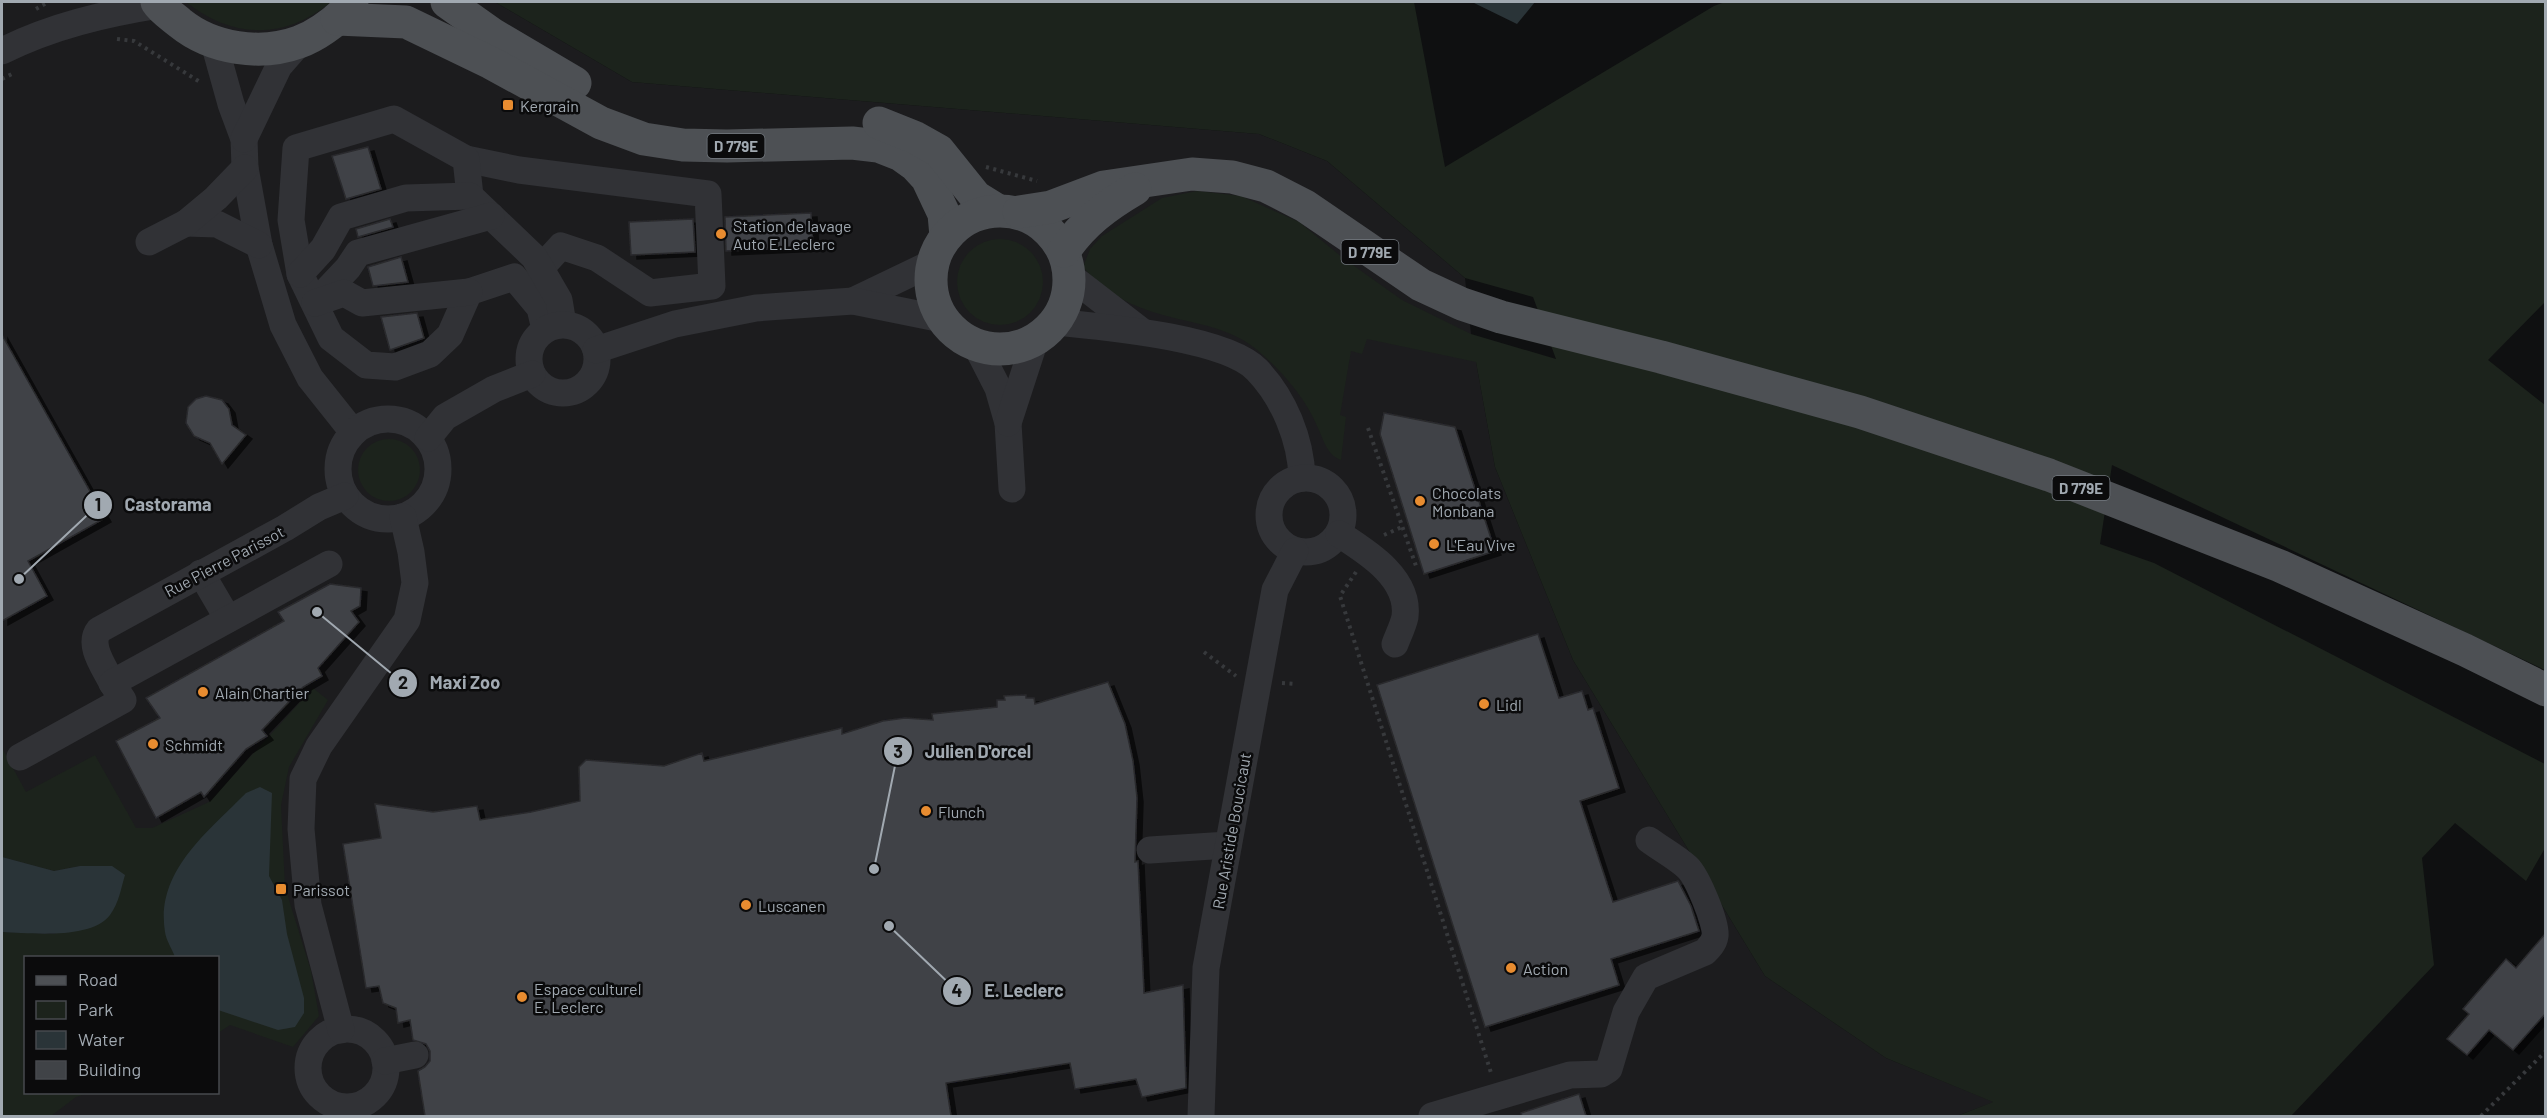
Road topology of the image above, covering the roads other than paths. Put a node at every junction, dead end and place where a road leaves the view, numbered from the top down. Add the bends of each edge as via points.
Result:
1 (78, 2) edge
2 (447, 2) edge
3 (158, 3) edge
4 (346, 10) edge
5 (32, 36) junction
6 (300, 42) junction
7 (214, 43) junction
8 (2, 51) edge
9 (244, 139) junction
10 (466, 159) junction
11 (245, 168) junction
12 (1147, 182) junction
13 (470, 196) junction
14 (1008, 211) junction
15 (491, 216) junction
16 (186, 223) junction
17 (149, 242) dead end
18 (259, 245) junction
19 (939, 249) junction
20 (1067, 263) junction
21 (540, 269) junction
22 (300, 274) junction
23 (469, 292) junction
24 (853, 301) junction
25 (315, 303) junction
26 (942, 320) junction
27 (554, 326) junction
28 (1045, 331) junction
29 (1141, 331) junction
30 (976, 345) junction
31 (596, 350) junction
32 (532, 374) junction
33 (1008, 423) junction
34 (353, 432) junction
35 (428, 438) junction
36 (1302, 478) junction
37 (1012, 489) dead end
38 (345, 496) junction
39 (403, 517) junction
40 (1339, 534) junction
41 (1295, 551) junction
42 (329, 564) dead end
43 (201, 573) junction
44 (228, 619) junction
45 (1395, 644) dead end
46 (112, 683) junction
47 (2546, 690) edge
48 (20, 758) dead end
49 (1649, 840) dead end
50 (1228, 845) junction
51 (1150, 850) dead end
52 (341, 1030) junction
53 (415, 1055) dead end
54 (385, 1061) junction
55 (354, 1112) edge
56 (1201, 1116) edge
57 (1432, 1116) edge

1 - 5 street
2 - 14 main road, D 779E via 492,34 612,104 682,123 882,124 939,151 976,196
3 - 5 street via 104,14
3 - 7 main road via 192,33
4 - 6 main road
4 - 19 main road, D 779E via 406,22 601,123 645,139 727,147 852,143 878,146 901,155 927,178 944,214
5 - 8 street
6 - 7 main road via 257,50
6 - 9 street via 279,66
7 - 9 street
9 - 11 street
10 - 13 street
10 - 21 street via 519,170 708,194 712,286 650,292 597,258 561,246
10 - 22 street via 394,119 296,148 291,220
11 - 16 street
11 - 18 street
12 - 14 main road, D 779E via 1104,187 1051,207
12 - 20 main road, D 779E via 1106,206 1078,231
12 - 47 main road, D 779E via 1192,174 1232,177 1266,186 1305,206 1421,285 1462,304 1860,412 2049,475 2280,566
13 - 15 street
13 - 22 street via 406,198 341,217 323,249
14 - 19 main road via 968,217
14 - 20 main road via 1038,220 1053,234
15 - 21 street via 534,258
15 - 25 street via 358,253
16 - 17 street
16 - 18 street via 217,224
18 - 34 street via 283,325 310,378
19 - 24 street
19 - 26 main road via 930,282 933,302
20 - 28 main road via 1067,300
20 - 29 street
21 - 27 street via 559,300
22 - 25 street
23 - 25 street via 362,303 344,293
23 - 25 street via 450,335 430,354 395,367 366,365 332,338
23 - 27 street via 514,277
24 - 26 street
24 - 31 street via 756,308 675,324
26 - 30 main road via 957,335
27 - 31 street via 574,326 584,331
27 - 32 street via 532,344
28 - 29 street
28 - 30 main road via 1016,348
28 - 33 street
29 - 36 street via 1219,349 1256,369 1285,407 1302,463
30 - 33 street via 998,388
31 - 32 street via 595,370 583,387 573,392 554,392
32 - 35 street via 494,389 445,417
33 - 37 street
34 - 35 street via 367,423 392,419 415,427
34 - 38 street via 338,463 338,480
35 - 39 street via 438,468 436,484 417,510
36 - 40 street via 1327,484 1335,492 1343,512
36 - 41 street via 1282,486 1268,513 1275,537
38 - 39 street via 370,517
38 - 43 street, Rue Pierre Parissot
39 - 52 street via 415,583 407,620 319,746 303,779 301,829 308,904
40 - 41 street via 1320,550
40 - 45 street via 1389,572 1403,595 1405,617
41 - 50 street, Rue Aristide Boucicaut via 1275,590
42 - 44 street
43 - 44 street
43 - 46 street, Rue Pierre Parissot via 95,634 95,648
44 - 46 street
46 - 48 street via 123,700
49 - 57 street via 1688,868 1695,878 1714,923 1712,945 1705,952 1646,977 1626,1012 1609,1069 1601,1074 1570,1075
50 - 51 street
50 - 56 street, Rue Aristide Boucicaut via 1206,968
52 - 54 street via 370,1037 382,1050
52 - 55 street via 320,1040 312,1050 309,1074 320,1096
53 - 54 street
54 - 55 street via 382,1085

